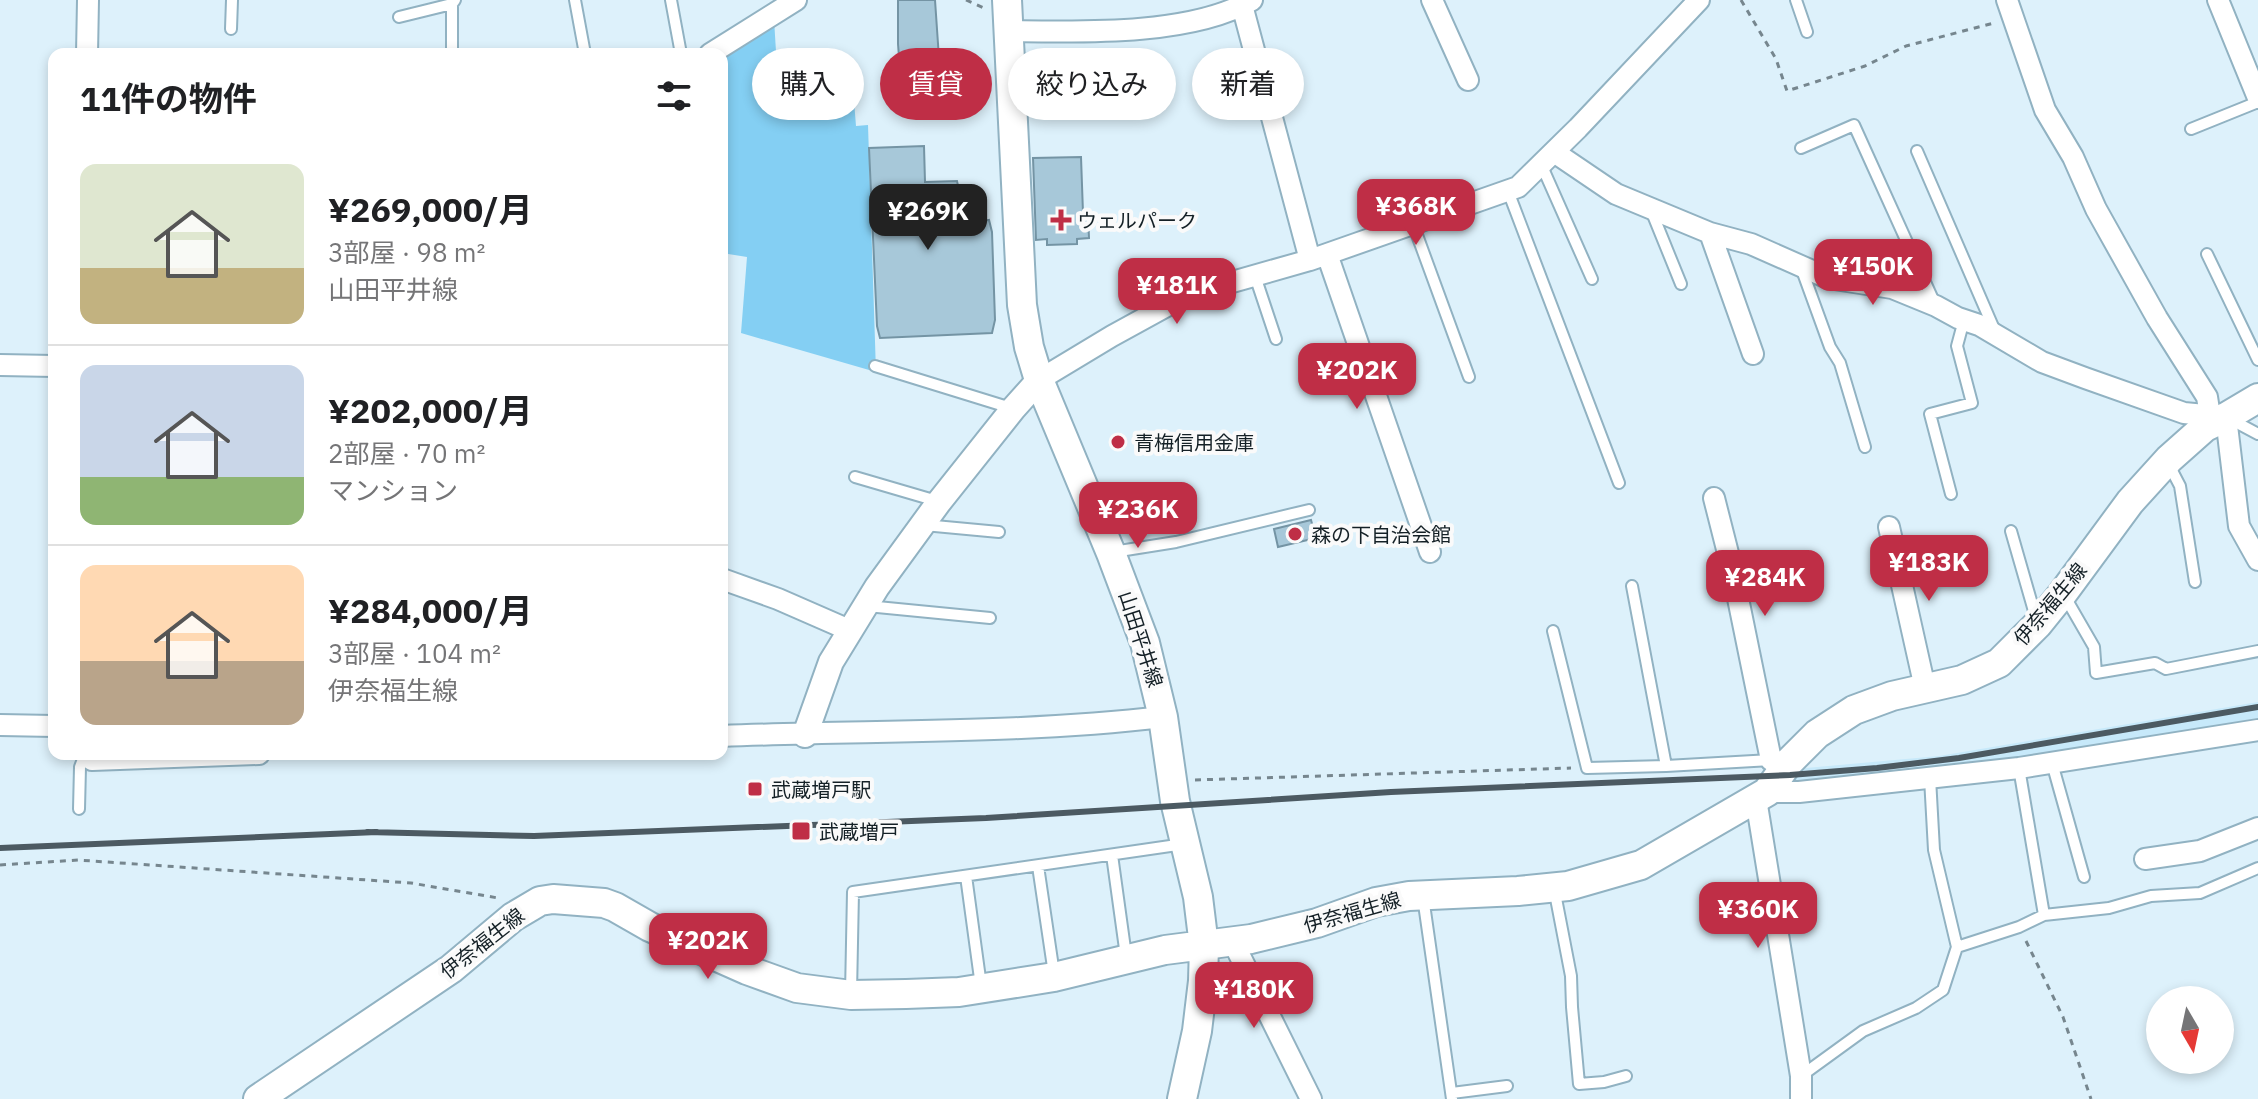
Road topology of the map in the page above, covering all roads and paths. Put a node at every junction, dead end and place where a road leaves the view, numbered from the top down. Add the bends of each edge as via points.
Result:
1 (88, 0) edge
2 (232, 0) edge
3 (575, 0) edge
4 (671, 0) edge
5 (796, 0) edge
6 (1007, 0) edge
7 (1432, 0) edge
8 (1699, 0) edge
9 (1741, 0) edge
10 (1796, 0) edge
11 (2218, 0) edge
12 (453, 2) edge
13 (1247, 3) edge
14 (2010, 9) edge
15 (399, 17) dead end
16 (231, 29) dead end
17 (1010, 31) junction
18 (1807, 32) dead end
19 (87, 48) edge
20 (452, 48) edge
21 (584, 48) edge
22 (680, 48) edge
23 (720, 48) edge
24 (1468, 80) dead end
25 (2258, 100) edge
26 (2191, 129) dead end
27 (1801, 148) dead end
28 (1917, 151) dead end
29 (1548, 158) junction
30 (1508, 191) junction
31 (1650, 208) junction
32 (1413, 224) junction
33 (1710, 233) junction
34 (2207, 254) dead end
35 (1318, 257) junction
36 (1802, 268) junction
37 (1255, 276) junction
38 (1592, 279) dead end
39 (1681, 284) dead end
40 (1936, 306) junction
41 (1964, 320) junction
42 (1996, 335) junction
43 (1276, 339) dead end
44 (1753, 354) dead end
45 (2258, 360) edge
46 (0, 365) edge
47 (48, 366) edge
48 (875, 366) dead end
49 (1469, 377) dead end
50 (1039, 380) junction
51 (2258, 398) edge
52 (1013, 409) junction
53 (2218, 417) junction
54 (2258, 434) edge
55 (1865, 447) dead end
56 (2167, 461) junction
57 (855, 477) dead end
58 (1619, 483) dead end
59 (1951, 494) dead end
60 (1714, 498) dead end
61 (939, 502) junction
62 (1309, 510) dead end
63 (922, 525) junction
64 (1889, 527) dead end
65 (2011, 531) dead end
66 (999, 532) dead end
67 (1430, 552) dead end
68 (1111, 553) junction
69 (2258, 560) edge
70 (728, 581) edge
71 (2195, 582) dead end
72 (1632, 586) dead end
73 (2063, 593) junction
74 (865, 605) junction
75 (990, 618) dead end
76 (2038, 624) junction
77 (849, 630) junction
78 (1553, 631) dead end
79 (2258, 651) edge
80 (1925, 688) junction
81 (1163, 717) junction
82 (0, 725) edge
83 (48, 726) edge
84 (2258, 730) edge
85 (805, 735) junction
86 (728, 736) edge
87 (84, 760) edge
88 (1780, 762) junction
89 (2052, 763) junction
90 (1666, 766) junction
91 (1587, 768) junction
92 (2019, 768) junction
93 (1930, 778) junction
94 (1173, 781) junction
95 (813, 782) dead end
96 (813, 794) dead end
97 (1762, 795) junction
98 (79, 809) dead end
99 (2258, 828) edge
100 (1184, 844) junction
101 (1112, 855) junction
102 (2145, 859) dead end
103 (0, 865) edge
104 (1038, 866) junction
105 (2258, 868) edge
106 (966, 876) junction
107 (2084, 877) dead end
108 (1553, 887) junction
109 (473, 893) dead end
110 (1423, 895) junction
111 (2044, 915) junction
112 (2019, 927) junction
113 (1233, 942) junction
114 (1204, 946) junction
115 (1957, 947) junction
116 (1126, 960) junction
117 (1054, 977) junction
118 (982, 988) junction
119 (851, 995) junction
120 (1626, 1076) dead end
121 (1801, 1076) junction
122 (1507, 1086) dead end
123 (1452, 1096) edge
124 (258, 1099) edge
125 (1182, 1099) edge
126 (1311, 1099) edge
127 (1801, 1099) edge
128 (2091, 1099) edge

1 - 19 street
2 - 16 lane
3 - 21 lane
4 - 22 lane
5 - 23 street
6 - 17 main road, 山田平井線
7 - 24 street
8 - 29 street
9 - 14 path via 1776,59 1787,91
10 - 18 lane
11 - 25 street
12 - 15 lane
12 - 20 lane
13 - 17 street via 1206,18 1138,29
13 - 35 street
14 - 53 street via 2045,110 2157,318
17 - 50 main road, 山田平井線 via 1022,305
25 - 26 lane
27 - 40 lane via 1854,125
28 - 42 lane
29 - 30 street
29 - 31 street
29 - 38 lane
30 - 32 street
30 - 58 lane
31 - 33 street
31 - 39 lane
32 - 35 street
32 - 49 lane
33 - 36 street via 1751,244
33 - 44 street
34 - 45 lane
35 - 37 street
35 - 67 street
36 - 40 street via 1828,278 1892,288
36 - 55 lane via 1840,363
37 - 43 lane
37 - 50 street via 1174,302
40 - 41 street
41 - 42 street
41 - 59 lane via 1957,346 1972,403 1930,414
42 - 53 street via 2042,362 2184,413
46 - 47 street
48 - 52 lane
50 - 52 street
50 - 68 main road, 山田平井線
51 - 53 main road, 伊奈福生線
52 - 61 street
53 - 54 lane
53 - 56 main road, 伊奈福生線
53 - 69 street via 2239,526
56 - 71 lane via 2180,486
56 - 73 main road, 伊奈福生線
57 - 61 lane
60 - 88 street
61 - 63 street
62 - 68 lane
63 - 66 lane
63 - 74 street
64 - 80 street
65 - 76 lane
68 - 81 main road, 山田平井線 via 1145,643
70 - 77 street
72 - 90 lane
73 - 76 main road, 伊奈福生線
73 - 79 lane via 2094,647 2096,673 2155,663 2166,669
74 - 75 lane
74 - 77 street
76 - 80 main road, 伊奈福生線 via 1999,663 1962,680
77 - 85 street via 831,662
78 - 91 lane
80 - 88 main road, 伊奈福生線 via 1854,710
81 - 85 street
81 - 94 main road, 山田平井線
82 - 83 street
84 - 89 street
85 - 86 street
87 - 98 lane
88 - 90 lane
88 - 97 main road, 伊奈福生線
89 - 92 street
89 - 107 lane
90 - 91 lane
91 - 94 path
92 - 93 street
92 - 111 lane
93 - 97 street
93 - 115 lane via 1934,850
94 - 100 main road, 山田平井線
95 - 96 path
97 - 108 main road, 伊奈福生線 via 1641,865
97 - 121 street
99 - 102 street via 2200,851
100 - 101 lane
100 - 114 main road, 山田平井線
101 - 104 lane
101 - 116 lane
103 - 109 path via 78,860 411,883
104 - 106 lane
104 - 117 lane
105 - 111 lane via 2200,893
106 - 118 lane
106 - 119 lane via 853,892
108 - 110 main road, 伊奈福生線
108 - 120 lane via 1571,976 1579,1084
110 - 113 main road, 伊奈福生線 via 1376,902 1317,923
110 - 123 lane
111 - 112 lane
112 - 115 lane
112 - 128 path via 2063,1017
113 - 114 main road, 伊奈福生線
113 - 126 street
114 - 116 main road, 伊奈福生線
114 - 125 main road, 山田平井線 via 1197,1031
115 - 121 lane via 1943,990 1863,1031
116 - 117 main road, 伊奈福生線
117 - 118 main road, 伊奈福生線
118 - 119 main road, 伊奈福生線
119 - 124 main road, 伊奈福生線 via 797,988 747,970 604,903 540,901 451,969
121 - 127 street
122 - 123 lane

